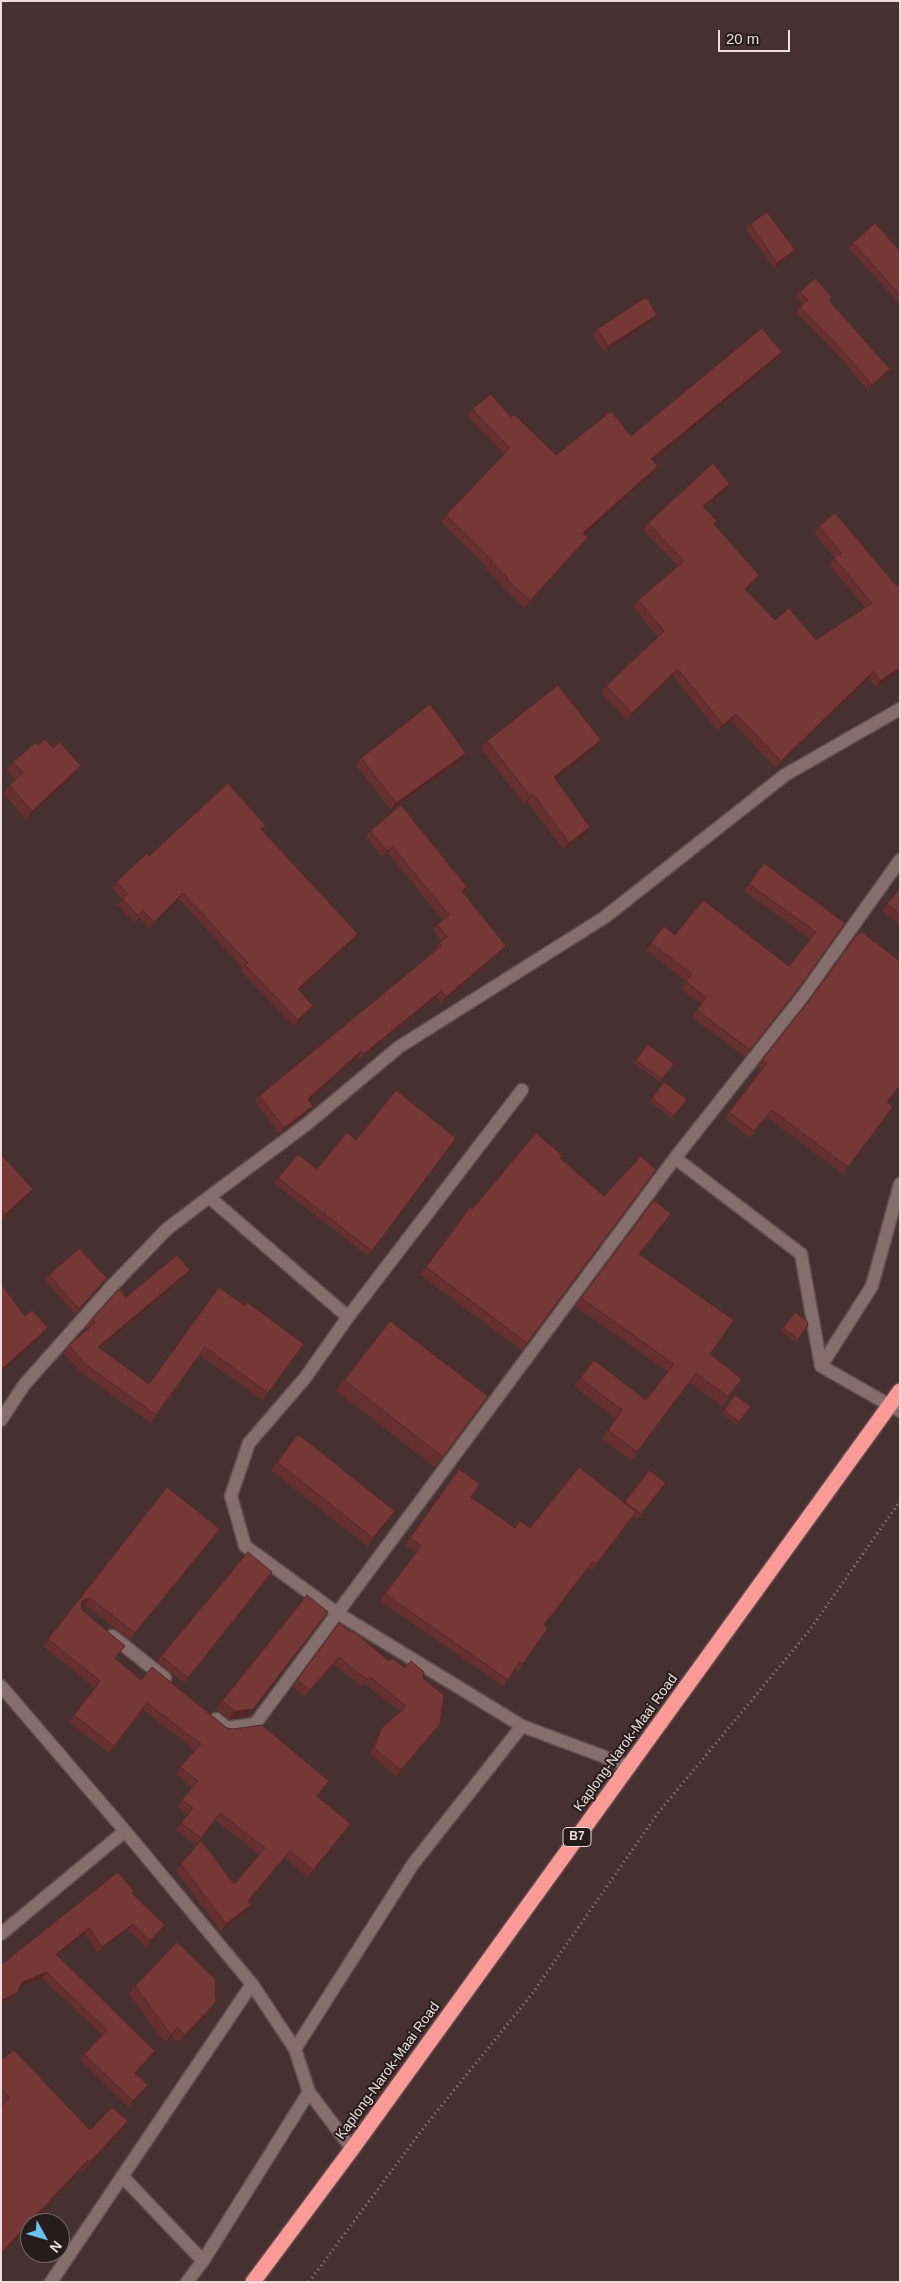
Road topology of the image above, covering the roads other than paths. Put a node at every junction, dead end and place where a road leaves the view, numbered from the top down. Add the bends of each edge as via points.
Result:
1 (900, 709) edge
2 (900, 860) edge
3 (522, 1090) dead end
4 (675, 1158) junction
5 (900, 1184) edge
6 (209, 1197) junction
7 (348, 1317) junction
8 (821, 1366) junction
9 (900, 1391) edge
10 (895, 1408) edge
11 (1, 1420) edge
12 (337, 1613) junction
13 (98, 1625) edge
14 (1, 1686) edge
15 (176, 1687) edge
16 (208, 1712) edge
17 (522, 1726) junction
18 (629, 1766) junction
19 (125, 1831) junction
20 (1, 1934) edge
21 (252, 1984) junction
22 (295, 2049) junction
23 (309, 2092) junction
24 (352, 2149) junction
25 (122, 2176) junction
26 (203, 2261) junction
27 (51, 2282) edge
28 (187, 2282) edge
29 (253, 2282) edge

1 - 6 street via 785,776 605,917 399,1046 307,1124
2 - 4 street via 804,996
3 - 7 street
4 - 8 street via 801,1254
4 - 12 street
5 - 8 street via 872,1286
6 - 7 street
6 - 11 street via 167,1229 111,1287 24,1385
7 - 12 street via 304,1378 249,1443 232,1496 245,1546
8 - 10 street
9 - 10 highway, Kaplong-Narok-Maai Road / B7
10 - 18 highway, Kaplong-Narok-Maai Road / B7
12 - 16 street via 255,1724 227,1728
12 - 17 street
13 - 15 street
14 - 19 street
17 - 18 street
17 - 22 street via 413,1864
18 - 24 highway, Kaplong-Narok-Maai Road / B7
19 - 20 street
19 - 21 street
21 - 22 street
21 - 25 street
22 - 23 street
23 - 24 street
23 - 26 street
24 - 29 highway, Kaplong-Narok-Maai Road / B7
25 - 26 street
25 - 27 street
26 - 28 street

